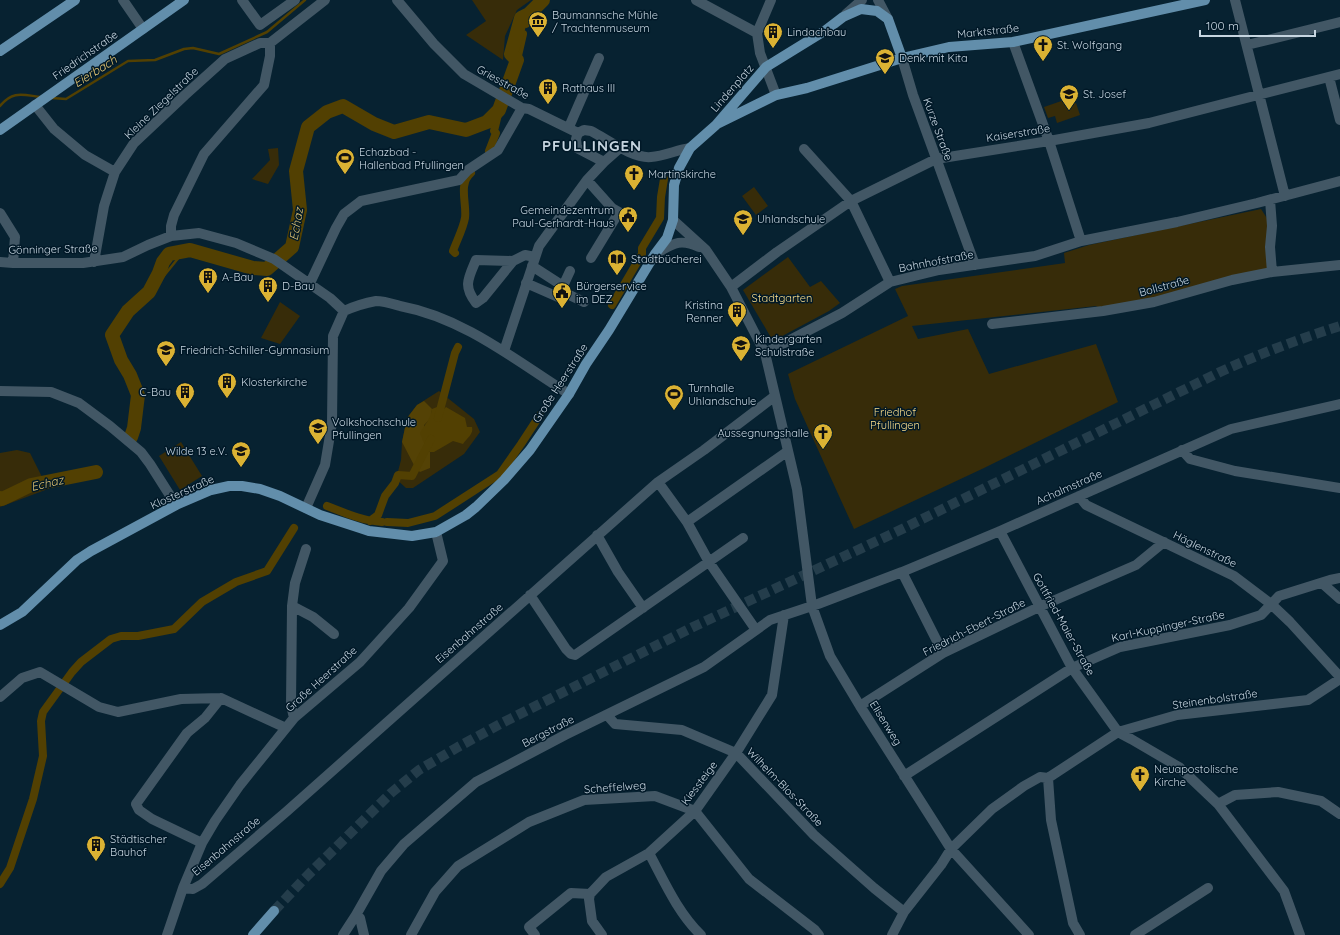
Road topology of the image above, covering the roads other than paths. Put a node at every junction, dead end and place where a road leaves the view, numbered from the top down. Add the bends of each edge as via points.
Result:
1 (75, 0) edge
2 (123, 0) edge
3 (184, 0) edge
4 (242, 0) edge
5 (295, 0) edge
6 (325, 0) edge
7 (397, 0) edge
8 (696, 0) edge
9 (771, 0) edge
10 (862, 0) edge
11 (878, 0) edge
12 (1205, 0) edge
13 (1235, 0) edge
14 (842, 17) junction
15 (888, 19) junction
16 (1340, 22) edge
17 (143, 28) junction
18 (757, 33) junction
19 (270, 42) junction
20 (1013, 42) junction
21 (1247, 45) junction
22 (0, 51) edge
23 (599, 58) dead end
24 (902, 58) junction
25 (766, 68) junction
26 (1340, 74) edge
27 (1329, 77) junction
28 (776, 95) junction
29 (1259, 95) junction
30 (35, 105) junction
31 (522, 108) junction
32 (1340, 120) edge
33 (716, 125) junction
34 (569, 128) junction
35 (0, 130) edge
36 (578, 133) junction
37 (1049, 141) junction
38 (621, 147) junction
39 (690, 148) junction
40 (804, 149) dead end
41 (936, 159) junction
42 (604, 162) junction
43 (115, 172) junction
44 (587, 180) junction
45 (1340, 181) edge
46 (1285, 196) junction
47 (1270, 200) junction
48 (851, 201) junction
49 (0, 213) edge
50 (674, 220) junction
51 (171, 236) junction
52 (1081, 241) junction
53 (706, 250) junction
54 (655, 254) junction
55 (591, 258) dead end
56 (513, 261) junction
57 (0, 262) edge
58 (94, 262) junction
59 (533, 262) junction
60 (13, 263) junction
61 (1340, 264) edge
62 (975, 265) junction
63 (570, 271) dead end
64 (1272, 272) junction
65 (890, 282) junction
66 (310, 283) junction
67 (526, 283) junction
68 (731, 287) junction
69 (562, 289) junction
70 (584, 302) dead end
71 (344, 311) junction
72 (992, 324) dead end
73 (504, 351) junction
74 (765, 353) junction
75 (0, 391) edge
76 (569, 394) junction
77 (775, 396) junction
78 (1340, 404) edge
79 (1182, 450) junction
80 (788, 451) junction
81 (658, 482) junction
82 (1340, 488) edge
83 (1079, 496) junction
84 (176, 505) junction
85 (306, 508) junction
86 (687, 522) junction
87 (436, 532) junction
88 (1000, 532) junction
89 (597, 534) junction
90 (743, 538) dead end
91 (1164, 542) junction
92 (306, 549) dead end
93 (709, 562) junction
94 (902, 572) junction
95 (1340, 578) edge
96 (1322, 583) junction
97 (530, 595) junction
98 (1340, 599) edge
99 (1270, 604) junction
100 (292, 606) junction
101 (812, 606) junction
102 (1039, 607) junction
103 (643, 608) junction
104 (784, 615) junction
105 (0, 625) edge
106 (756, 630) junction
107 (334, 634) dead end
108 (944, 654) junction
109 (1072, 668) junction
110 (1340, 678) edge
111 (0, 697) edge
112 (221, 698) junction
113 (860, 706) junction
114 (606, 715) junction
115 (294, 718) junction
116 (286, 728) junction
117 (1118, 732) junction
118 (736, 753) junction
119 (904, 776) junction
120 (1048, 778) junction
121 (1218, 804) junction
122 (695, 811) junction
123 (1340, 814) edge
124 (202, 843) junction
125 (951, 849) junction
126 (649, 853) junction
127 (183, 888) junction
128 (1208, 888) dead end
129 (590, 894) junction
130 (274, 912) tunnel mouth
131 (904, 912) junction
132 (356, 915) junction
133 (167, 935) edge
134 (253, 935) edge
135 (343, 935) edge
136 (364, 935) edge
137 (411, 935) edge
138 (535, 935) edge
139 (602, 935) edge
140 (701, 935) edge
141 (819, 935) edge
142 (892, 935) edge
143 (1029, 935) edge
144 (1080, 935) edge
145 (1136, 935) edge
146 (1300, 935) edge

1 - 22 main road
2 - 17 street
3 - 17 main road, Friedrichstraße
4 - 5 street via 260,25
6 - 19 street
7 - 31 street, Griesstraße via 434,44 464,74
8 - 18 street
9 - 18 street
10 - 14 street
11 - 15 street, Kurze Straße
12 - 20 main road, Marktstraße
13 - 21 street
14 - 15 main road, Lindenplatz via 860,9 877,11
14 - 25 main road, Lindenplatz
15 - 24 main road, Kurze Straße
16 - 21 street
17 - 30 main road, Friedrichstraße
18 - 25 street via 760,53
19 - 43 street, Kleine Ziegelstraße via 260,43 225,60 134,143
19 - 51 street via 264,85 204,154 174,215
20 - 24 main road, Marktstraße via 949,48
20 - 37 street
21 - 29 street
23 - 34 street
24 - 28 main road, Marktstraße via 807,88
24 - 41 street, Kurze Straße
25 - 28 street, Lindenplatz
25 - 33 main road, Lindenplatz
26 - 27 street, Kaiserstraße
27 - 29 street, Kaiserstraße
27 - 32 street
28 - 33 main road, Lindenplatz
29 - 37 street, Kaiserstraße via 1149,123
29 - 46 street
30 - 35 main road, Friedrichstraße
30 - 43 street via 54,129 80,150
31 - 34 street, Griesstraße via 530,109
31 - 66 street via 498,150 468,170 459,180 361,201 344,214
33 - 39 main road, Lindenplatz
34 - 36 street, Griesstraße
36 - 38 street via 584,130 592,131
36 - 42 street via 577,148
37 - 41 street, Kaiserstraße
37 - 52 street
38 - 39 street via 635,155 650,157
38 - 42 street
39 - 50 main road, Lindenplatz via 679,168 674,185
40 - 48 street
41 - 48 street, Kaiserstraße
41 - 62 street, Kurze Straße
42 - 44 street
43 - 58 street, Kleine Ziegelstraße via 104,206
44 - 55 street via 612,208 619,212
44 - 59 street via 539,246
45 - 46 street, Bahnhofstraße
46 - 47 street, Bahnhofstraße
47 - 52 street, Bahnhofstraße
47 - 64 street
48 - 65 street
48 - 68 street, Kaiserstraße
49 - 60 street via 15,237
50 - 53 street, Elisenweg
50 - 54 main road, Große Heerstraße via 667,238
51 - 58 street, Gönninger Straße via 123,257
51 - 66 street, Gönninger Straße via 199,233 236,243 274,259
52 - 62 street, Bahnhofstraße via 1035,256
53 - 54 street via 688,242 673,243
53 - 68 street, Elisenweg
54 - 76 main road, Große Heerstraße
56 - 56 street via 483,298 476,303 467,286 476,260
56 - 59 street via 525,255
57 - 60 street, Gönninger Straße
58 - 60 street, Gönninger Straße
59 - 67 street
59 - 69 street
61 - 64 street, Bollstraße
62 - 65 street, Bahnhofstraße via 939,270
63 - 69 street
64 - 72 street, Bollstraße via 1219,282 1144,304
65 - 74 street, Bahnhofstraße via 842,313
66 - 71 street, Gönninger Straße
67 - 69 street via 558,297
67 - 73 street
68 - 74 street, Elisenweg
69 - 70 street
71 - 73 street via 378,301 407,307 457,324
71 - 85 street via 333,336 332,423 325,465
73 - 76 street
74 - 77 street, Elisenweg
75 - 84 street via 51,392 79,402 134,446 150,464
76 - 87 main road, Große Heerstraße via 530,450 504,480 466,515
77 - 80 street, Elisenweg
77 - 81 street, Eisenbahnstraße
78 - 79 street, Achalmstraße via 1231,429
79 - 82 street via 1190,459 1235,471
79 - 83 street, Achalmstraße
80 - 86 street
80 - 101 street, Elisenweg via 797,489
81 - 86 street
81 - 89 street, Eisenbahnstraße
83 - 88 street, Achalmstraße
83 - 91 street, Häglenstraße via 1086,505
84 - 85 main road, Klosterstraße via 211,490 242,486 260,489
84 - 105 main road, Klosterstraße via 77,560 22,612
85 - 87 main road, Große Heerstraße via 369,531 412,536
86 - 93 street
87 - 115 street, Große Heerstraße via 443,561 409,608 360,662
88 - 94 street, Achalmstraße
88 - 102 street, Gottfried-Maier-Straße
89 - 97 street, Eisenbahnstraße
89 - 103 street via 618,572
90 - 93 street
91 - 99 street, Häglenstraße via 1234,576
91 - 102 street, Friedrich-Ebert-Straße via 1136,565
92 - 100 street via 294,583
93 - 103 street
93 - 106 street
94 - 101 street, Achalmstraße
94 - 108 street
95 - 96 street, Karl-Kuppinger-Straße
96 - 98 street
96 - 99 street, Karl-Kuppinger-Straße via 1279,596
97 - 103 street via 573,655
97 - 127 street, Eisenbahnstraße via 202,884 193,889
99 - 109 street, Karl-Kuppinger-Straße via 1261,616 1230,625 1120,647
99 - 110 street, Häglenstraße via 1290,622
100 - 107 street via 313,617
100 - 115 street via 291,705
101 - 104 street, Bergstraße
101 - 113 street, Elisenweg via 830,656
102 - 108 street, Friedrich-Ebert-Straße
102 - 109 street, Gottfried-Maier-Straße
104 - 106 street, Bergstraße via 770,620
104 - 118 street, Kiessteige via 772,695
106 - 114 street, Bergstraße via 704,667
108 - 113 street, Friedrich-Ebert-Straße
109 - 117 street, Gottfried-Maier-Straße
109 - 119 street, Karl-Kuppinger-Straße
110 - 117 street, Steinenbolstraße via 1308,700 1177,715
111 - 112 street via 22,678 40,672 99,707 118,712 181,699
112 - 116 street
112 - 124 street via 205,718 187,733 136,804 139,810 152,819
113 - 119 street, Elisenweg
114 - 118 street, Wilhelm-Blos-Straße via 615,724 682,730
114 - 132 street, Bergstraße via 476,782 404,844 380,872
115 - 116 street, Große Heerstraße
116 - 124 street, Große Heerstraße via 240,784
117 - 120 street, Steinenbolstraße
117 - 121 street, Gottfried-Maier-Straße via 1179,767
118 - 122 street, Kiessteige
118 - 131 street, Wilhelm-Blos-Straße via 814,835
119 - 125 street, Elisenweg
120 - 125 street, Steinenbolstraße via 1040,777 992,809
120 - 144 street via 1051,820 1073,923
121 - 123 street via 1235,795 1278,792 1321,801
121 - 146 street, Gottfried-Maier-Straße via 1284,891
122 - 126 street, Kiessteige
122 - 137 street, Scheffelweg via 655,796 584,800 529,822 458,866 435,892
122 - 141 street via 750,879
124 - 127 street, Große Heerstraße
125 - 131 street, Steinenbolstraße
125 - 143 street, Elisenweg
126 - 129 street, Kiessteige via 606,877
126 - 140 street via 680,909
127 - 133 street, Große Heerstraße
128 - 145 street
129 - 138 street via 571,893 529,926
129 - 139 street via 592,921
130 - 134 main road
131 - 142 street, Steinenbolstraße
132 - 135 street, Bergstraße
132 - 136 street via 360,918

